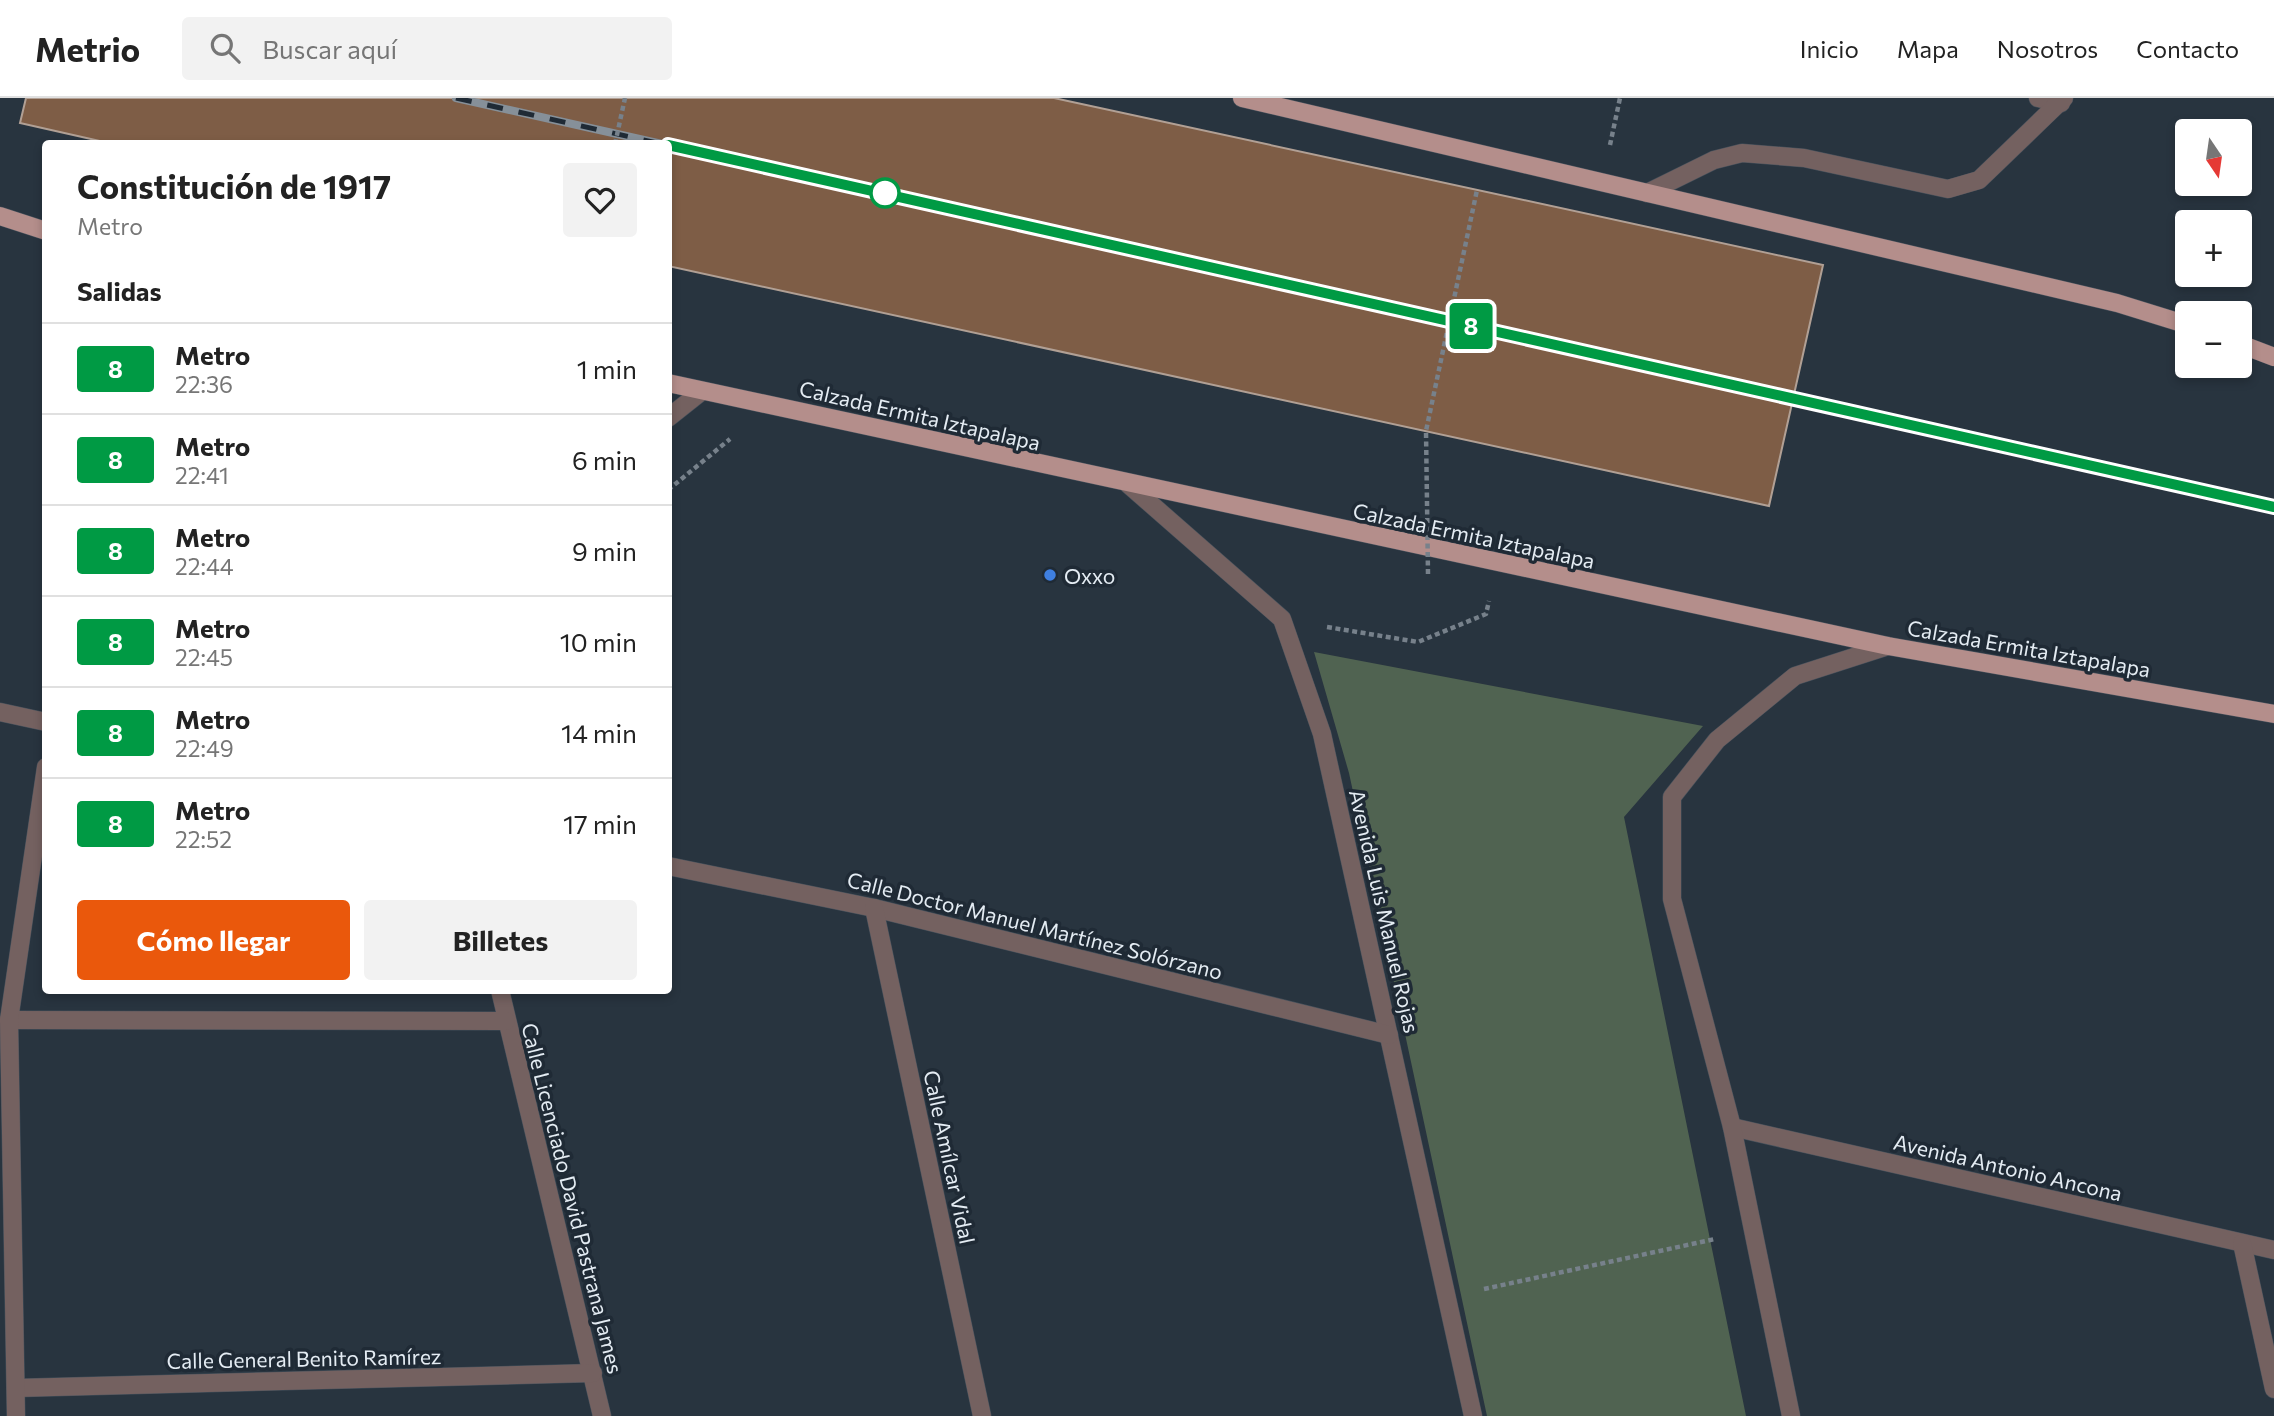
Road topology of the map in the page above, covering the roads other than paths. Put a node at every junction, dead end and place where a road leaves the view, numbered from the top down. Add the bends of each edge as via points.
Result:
1 (1241, 98) edge
2 (2038, 98) edge
3 (2063, 101) edge
4 (1647, 193) junction
5 (0, 216) edge
6 (0, 229) edge
7 (42, 230) edge
8 (42, 231) edge
9 (2175, 321) edge
10 (2252, 349) edge
11 (2274, 357) edge
12 (672, 384) edge
13 (702, 391) junction
14 (672, 415) edge
15 (1128, 484) junction
16 (1888, 646) junction
17 (0, 712) edge
18 (2274, 714) edge
19 (42, 721) edge
20 (42, 794) edge
21 (672, 867) edge
22 (874, 908) junction
23 (501, 994) edge
24 (9, 1020) junction
25 (506, 1021) junction
26 (1389, 1035) junction
27 (1732, 1127) junction
28 (2242, 1243) junction
29 (2274, 1250) edge
30 (593, 1373) junction
31 (16, 1388) junction
32 (2274, 1389) edge
33 (16, 1416) edge
34 (602, 1416) edge
35 (982, 1416) edge
36 (1473, 1416) edge
37 (1791, 1416) edge

1 - 4 main road
2 - 3 street
3 - 4 street via 1979,180 1948,189 1804,158 1742,153 1714,160
4 - 9 main road via 2118,303
5 - 7 main road
6 - 8 main road
10 - 11 main road
12 - 13 main road, Calzada Ermita Iztapalapa
13 - 14 street
13 - 15 main road, Calzada Ermita Iztapalapa
15 - 16 main road, Calzada Ermita Iztapalapa
15 - 26 street, Avenida Luis Manuel Rojas via 1282,619 1322,734
16 - 18 main road, Calzada Ermita Iztapalapa
16 - 27 street via 1795,676 1717,740 1672,797 1672,899
17 - 19 street
20 - 24 street
21 - 22 street, Calle Doctor Manuel Martínez Solórzano
22 - 26 street, Calle Doctor Manuel Martínez Solórzano
22 - 35 street, Calle Amílcar Vidal
23 - 25 street, Calle Licenciado David Pastrana James
24 - 25 street
24 - 31 street
25 - 30 street, Calle Licenciado David Pastrana James
26 - 36 street, Avenida Luis Manuel Rojas
27 - 28 street, Avenida Antonio Ancona
27 - 37 street
28 - 29 street, Avenida Antonio Ancona
28 - 32 street
30 - 31 street, Calle General Benito Ramírez
30 - 34 street, Calle Licenciado David Pastrana James
31 - 33 street

